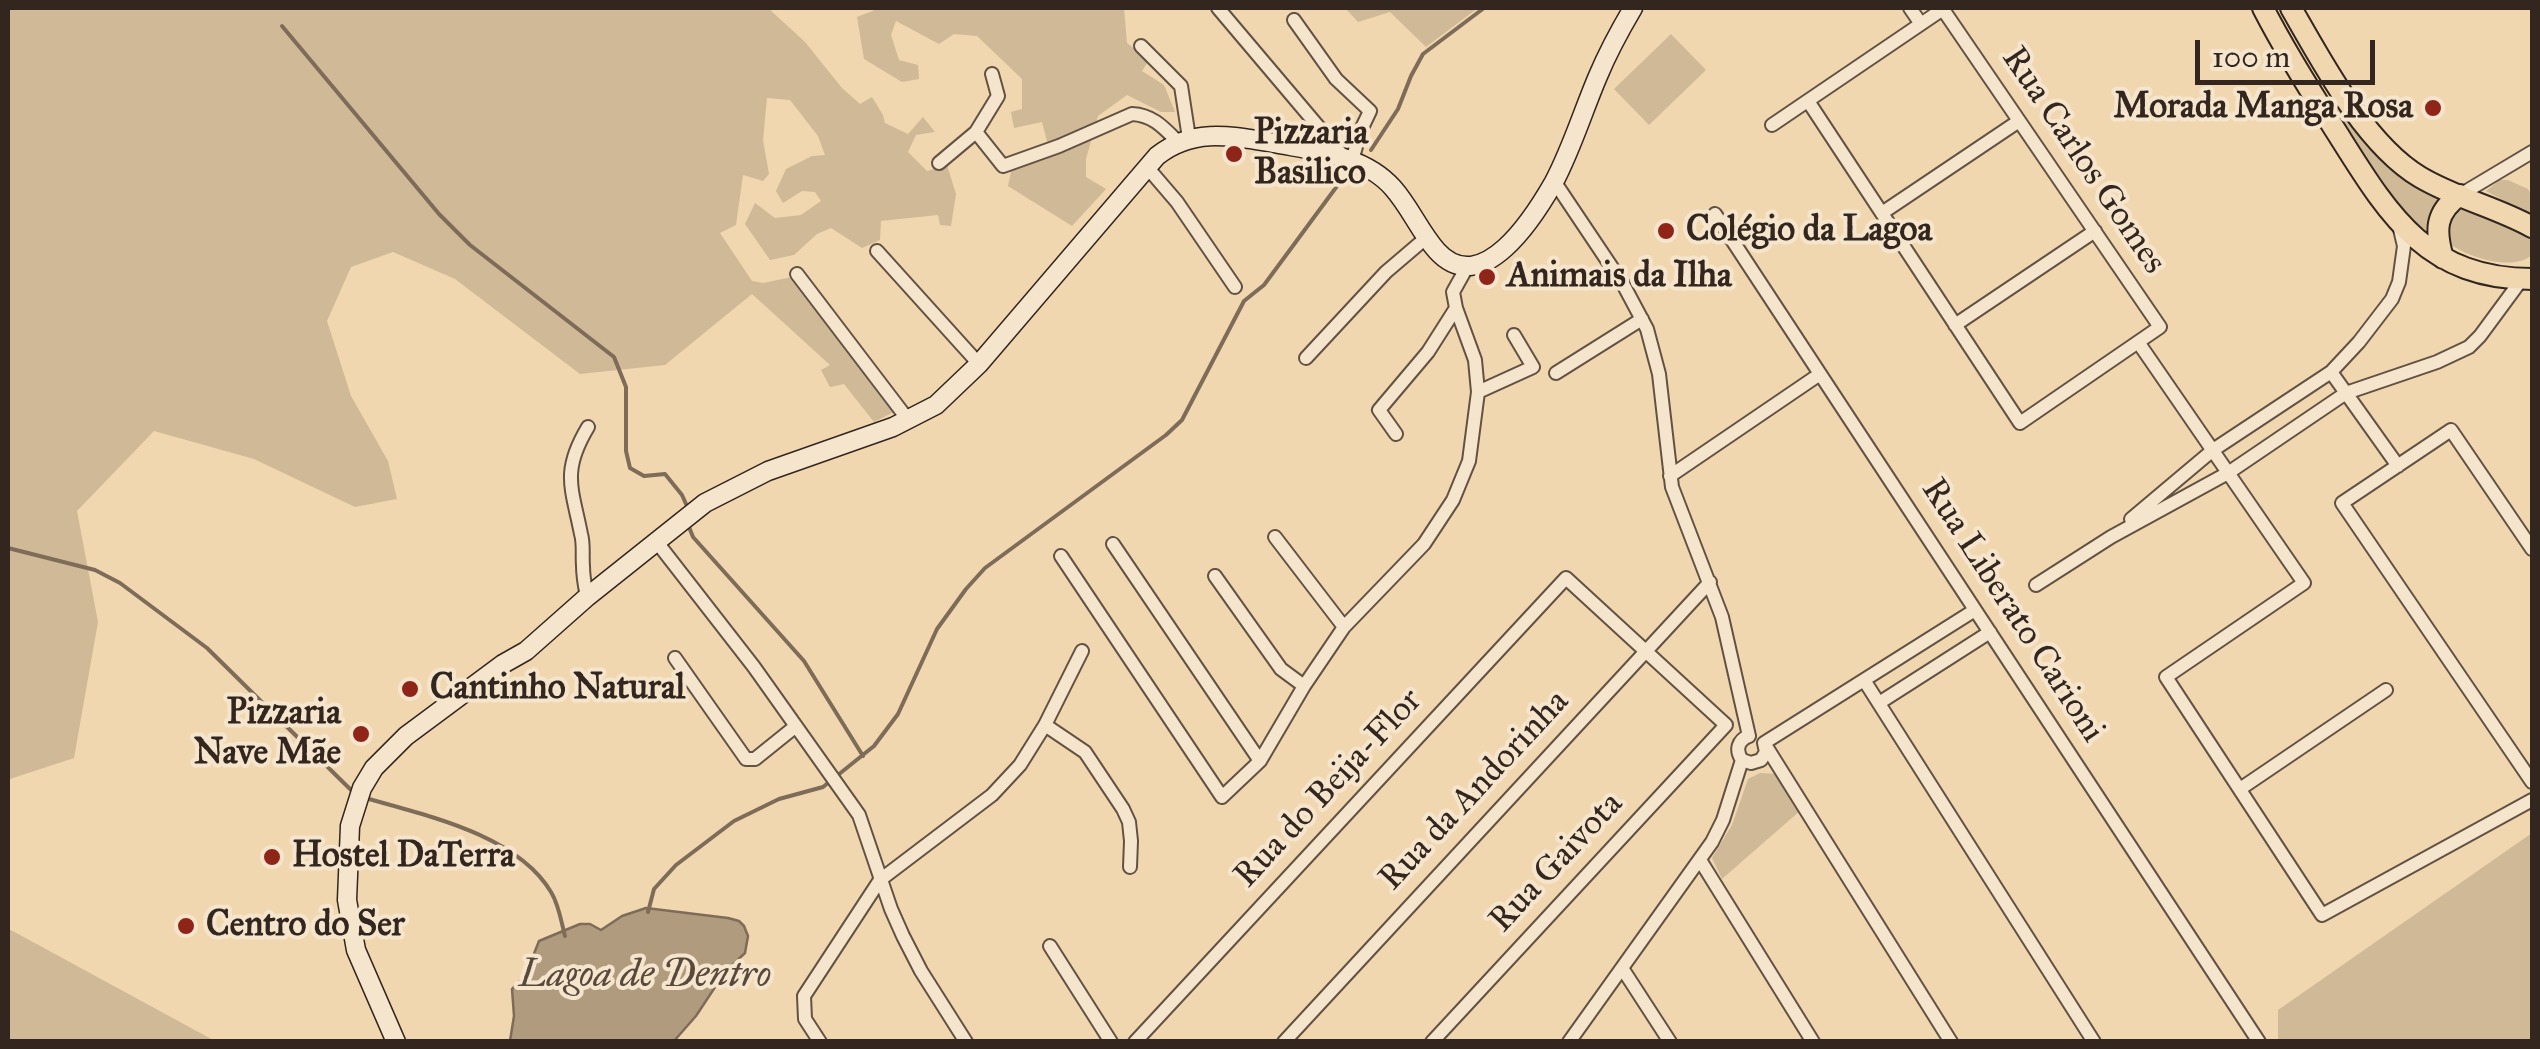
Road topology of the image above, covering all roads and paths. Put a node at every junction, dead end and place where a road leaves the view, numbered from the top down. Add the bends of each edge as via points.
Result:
1 (1218, 8) edge
2 (1633, 8) edge
3 (1910, 8) edge
4 (1942, 8) edge
5 (2263, 8) edge
6 (2290, 8) edge
7 (1294, 20) dead end
8 (1921, 24) junction
9 (2277, 34) junction
10 (2306, 34) junction
11 (1141, 46) dead end
12 (992, 74) dead end
13 (1808, 101) junction
14 (2019, 120) junction
15 (1772, 125) dead end
16 (976, 132) junction
17 (1184, 140) junction
18 (2528, 155) edge
19 (1349, 160) junction
20 (939, 163) dead end
21 (1148, 167) junction
22 (2532, 172) edge
23 (1554, 181) junction
24 (2460, 195) junction
25 (1715, 214) dead end
26 (1882, 214) junction
27 (2399, 224) junction
28 (2532, 227) edge
29 (2095, 231) junction
30 (1427, 237) junction
31 (876, 251) dead end
32 (2443, 258) junction
33 (1467, 267) junction
34 (797, 274) dead end
35 (2529, 276) edge
36 (1235, 287) dead end
37 (1456, 308) junction
38 (1642, 319) junction
39 (1955, 325) junction
40 (1514, 335) dead end
41 (2138, 342) junction
42 (1306, 358) dead end
43 (979, 364) junction
44 (2331, 372) junction
45 (1556, 373) dead end
46 (1820, 374) junction
47 (1478, 392) junction
48 (2346, 393) junction
49 (909, 421) junction
50 (588, 427) dead end
51 (1396, 434) dead end
52 (2213, 450) junction
53 (2398, 466) junction
54 (2228, 473) junction
55 (1670, 476) junction
56 (1275, 537) dead end
57 (2110, 537) junction
58 (656, 541) junction
59 (1114, 544) dead end
60 (2532, 549) edge
61 (1061, 556) dead end
62 (1215, 576) dead end
63 (1710, 582) junction
64 (2036, 585) dead end
65 (587, 597) junction
66 (1975, 610) junction
67 (1344, 627) junction
68 (1990, 632) junction
69 (1920, 645) junction
70 (1082, 651) dead end
71 (1646, 651) junction
72 (675, 658) dead end
73 (1935, 668) junction
74 (1864, 680) junction
75 (1304, 686) junction
76 (2386, 690) dead end
77 (1879, 703) junction
78 (1045, 725) junction
79 (796, 726) junction
80 (1749, 736) junction
81 (1764, 743) junction
82 (1742, 760) junction
83 (1260, 761) junction
84 (2532, 782) edge
85 (2240, 789) junction
86 (2532, 800) edge
87 (1700, 860) junction
88 (1130, 867) dead end
89 (880, 880) junction
90 (1050, 946) dead end
91 (1622, 968) junction
92 (396, 1042) edge
93 (820, 1042) edge
94 (966, 1042) edge
95 (1110, 1042) edge
96 (1135, 1042) edge
97 (1284, 1042) edge
98 (1432, 1042) edge
99 (1569, 1042) edge
100 (1670, 1042) edge
101 (1812, 1042) edge
102 (1952, 1042) edge
103 (2094, 1042) edge
104 (2259, 1042) edge

1 - 19 street
2 - 23 main road
3 - 8 street
4 - 8 street
4 - 14 street, Rua Carlos Gomes
5 - 9 main road
6 - 10 main road
7 - 19 street via 1336,79 1370,111
8 - 13 street
9 - 10 main road
9 - 27 main road
10 - 24 main road via 2381,146 2420,177
11 - 17 street via 1181,86
12 - 16 street via 998,96
13 - 15 street
13 - 26 street
14 - 26 street
14 - 29 street, Rua Carlos Gomes
16 - 17 street via 1004,166 1132,114 1156,120
16 - 20 street
17 - 19 main road via 1232,136
17 - 21 main road
18 - 22 street
18 - 24 street
19 - 30 main road via 1385,180
21 - 36 street
21 - 43 main road
23 - 33 main road via 1502,250
23 - 38 street
24 - 28 main road
24 - 32 main road via 2438,223
25 - 46 street, Rua Liberato Carioni
26 - 39 street
27 - 32 main road
27 - 44 street via 2403,261 2392,299
29 - 39 street
29 - 41 street, Rua Carlos Gomes via 2160,327
30 - 33 main road via 1444,258
30 - 42 street
31 - 43 street
32 - 35 main road via 2485,274
33 - 37 street via 1452,292
34 - 49 street
35 - 48 street via 2468,347
37 - 47 street via 1475,360
37 - 51 street via 1379,410
38 - 45 street
38 - 55 street via 1657,364
39 - 41 street via 2020,423
40 - 47 street via 1533,367
41 - 52 street
43 - 49 main road
44 - 48 street
44 - 52 street
46 - 55 street
46 - 66 street, Rua Liberato Carioni
47 - 67 street via 1468,461 1454,500 1424,544
48 - 53 street
48 - 54 street
49 - 58 main road via 747,480
50 - 65 street via 570,480
52 - 54 street
52 - 57 street
53 - 60 street via 2452,430
53 - 84 street via 2342,504
54 - 57 street
54 - 85 street via 2304,583 2166,677
55 - 63 street
56 - 67 street
57 - 64 street
58 - 65 main road
58 - 79 street
59 - 83 street
61 - 83 street via 1222,797
62 - 75 street via 1281,669
63 - 71 street, Rua da Andorinha
63 - 80 street
65 - 92 main road via 406,736 362,788 348,850 348,917
66 - 68 street, Rua Liberato Carioni
66 - 69 street
67 - 75 street
68 - 73 street
68 - 104 street, Rua Liberato Carioni
69 - 73 street
69 - 74 street
70 - 78 street
71 - 96 street, Rua do Beija-Flor via 1566,578
71 - 97 street, Rua da Andorinha
71 - 98 street, Rua Gaivota via 1726,725
72 - 79 street via 746,759
73 - 77 street
74 - 77 street
74 - 81 street
75 - 83 street
76 - 85 street
77 - 103 street
78 - 88 street via 1084,752 1124,809
78 - 89 street via 1008,780
79 - 89 street via 864,827
80 - 81 street
80 - 82 street via 1738,748
81 - 82 street via 1761,760
81 - 102 street
82 - 87 street
85 - 86 street via 2322,914
87 - 91 street
87 - 101 street
89 - 93 street via 804,996 806,1018
89 - 94 street via 921,971
90 - 95 street
91 - 99 street
91 - 100 street

